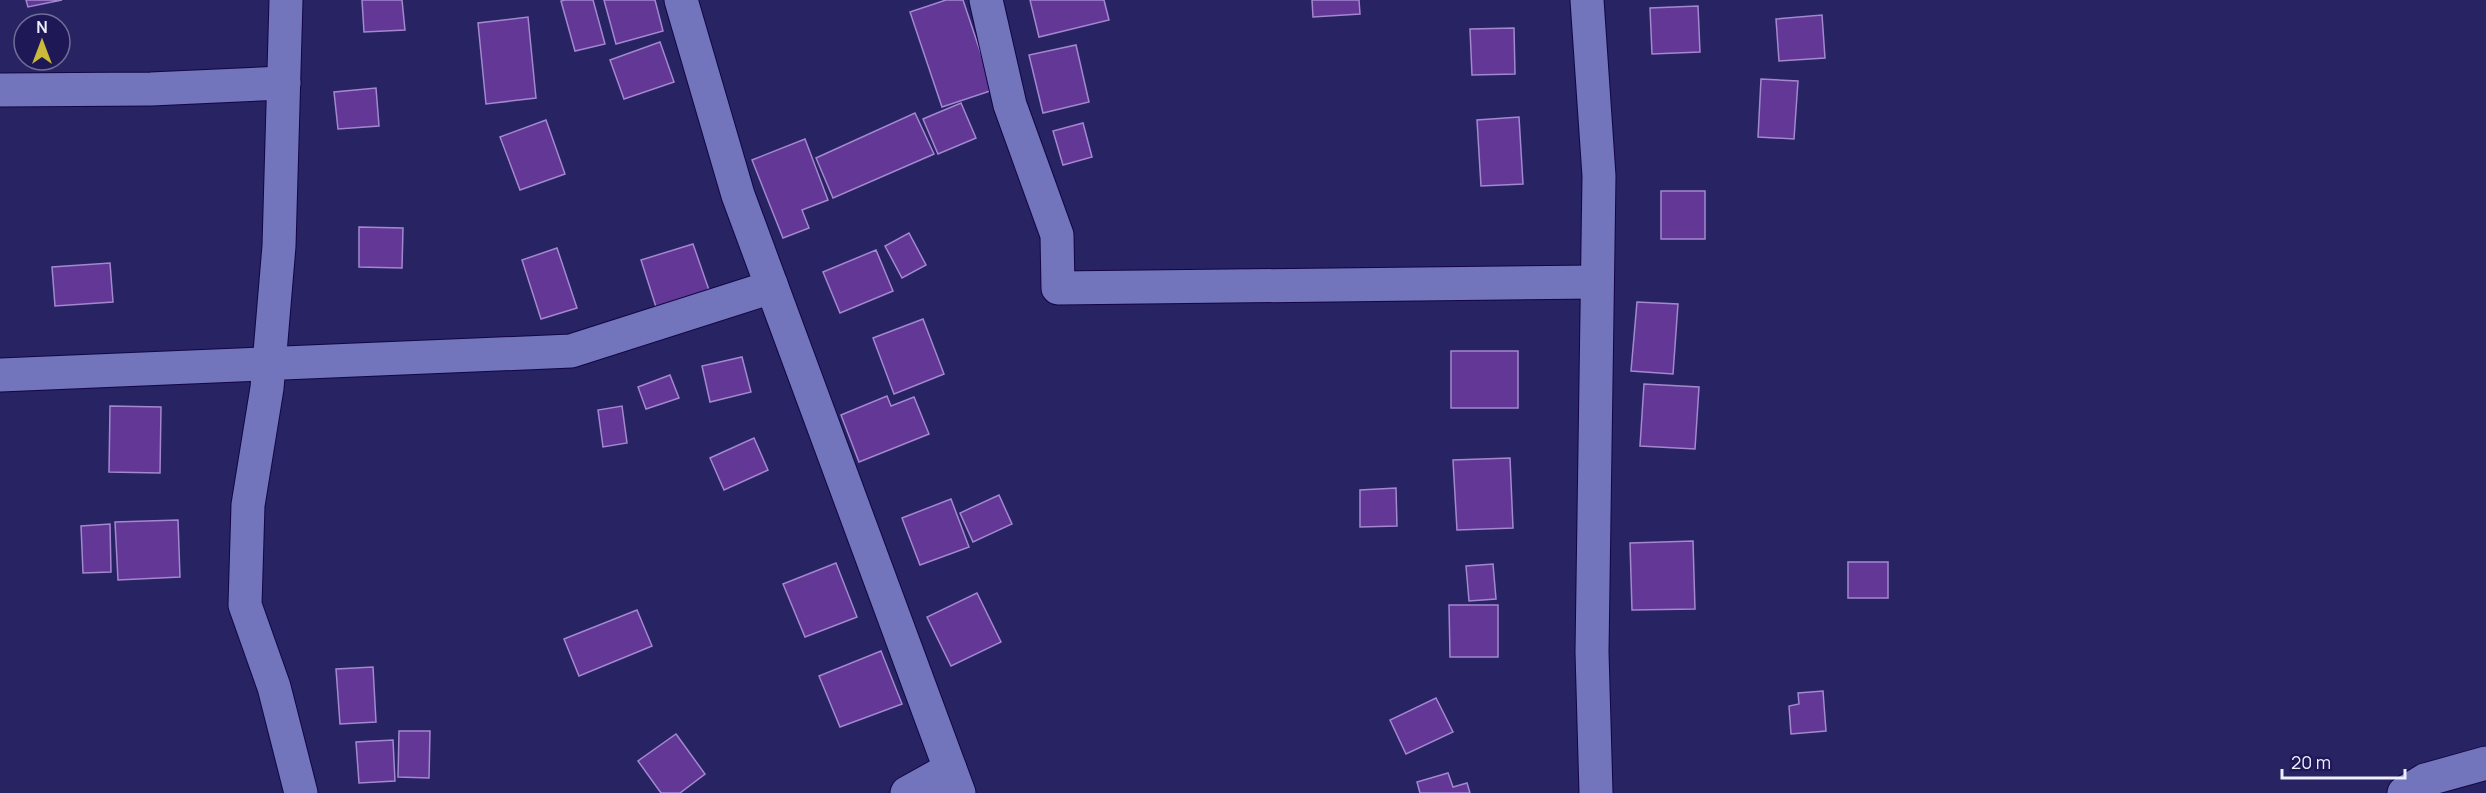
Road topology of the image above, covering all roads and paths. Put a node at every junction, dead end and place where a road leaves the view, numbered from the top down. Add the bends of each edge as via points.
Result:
1 (286, 0) edge
2 (681, 0) edge
3 (986, 0) edge
4 (1587, 0) edge
5 (284, 83) junction
6 (0, 90) edge
7 (1597, 282) junction
8 (771, 285) junction
9 (269, 364) junction
10 (0, 375) edge
11 (2486, 763) edge
12 (955, 781) edge
13 (302, 793) edge
14 (907, 793) edge
15 (1596, 793) edge
16 (2404, 793) edge

1 - 5 street
2 - 8 street via 738,195
3 - 7 street via 1010,105 1057,235 1058,288
4 - 7 street via 1599,176
5 - 6 street
5 - 9 street via 279,246
7 - 15 street via 1592,652
8 - 9 street via 571,351
8 - 12 street
9 - 10 street
9 - 13 street via 248,505 245,605 274,687
11 - 16 street via 2425,780
12 - 14 street

